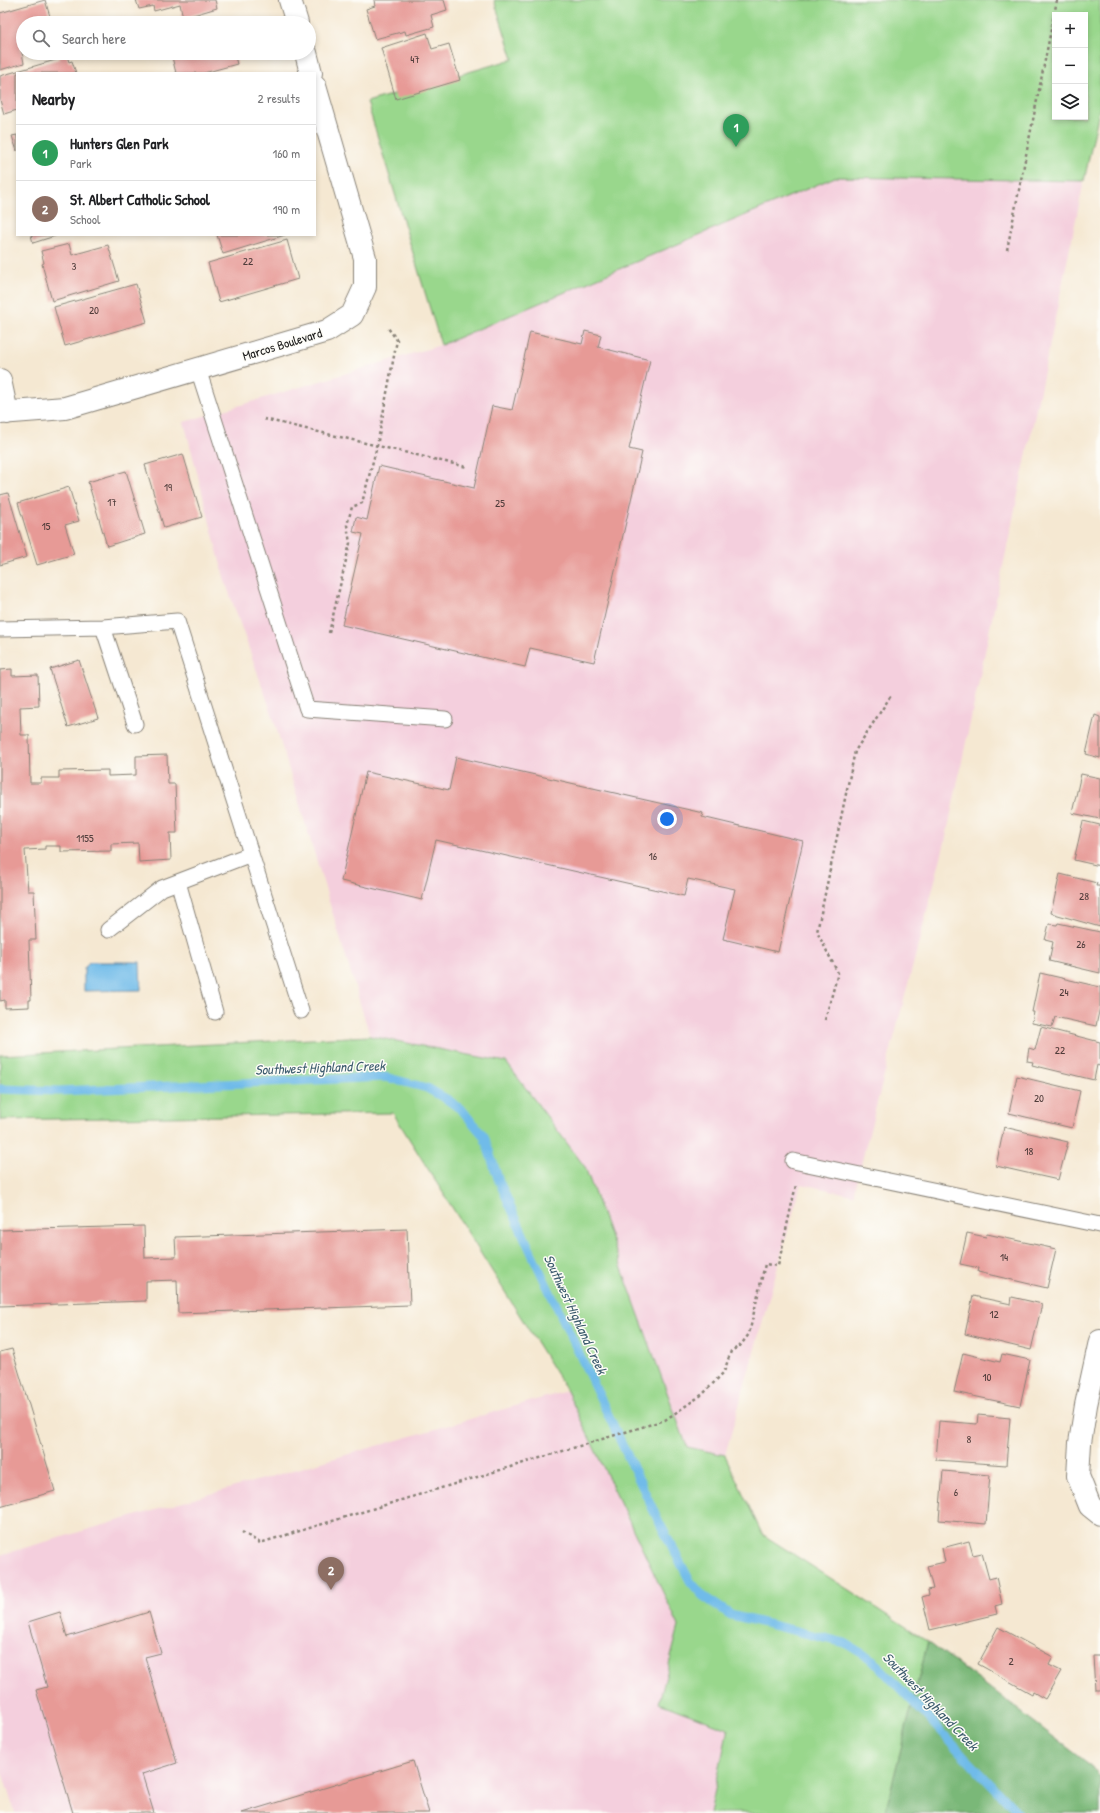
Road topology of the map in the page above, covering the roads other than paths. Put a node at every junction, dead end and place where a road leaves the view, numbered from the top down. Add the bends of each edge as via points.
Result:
1 (290, 0) edge
2 (295, 16) edge
3 (308, 60) edge
4 (311, 72) edge
5 (316, 89) edge
6 (198, 369) junction
7 (0, 380) edge
8 (4, 413) edge
9 (102, 627) junction
10 (0, 630) edge
11 (445, 719) dead end
12 (135, 724) dead end
13 (251, 854) junction
14 (178, 882) junction
15 (108, 930) dead end
16 (301, 1011) dead end
17 (215, 1012) dead end
18 (793, 1161) dead end
19 (1100, 1225) edge
20 (1100, 1341) edge
21 (1100, 1514) edge

1 - 2 street
3 - 4 street
5 - 6 street, Marcos Boulevard via 365,258 365,287 352,315 327,331
6 - 8 street, Marcos Boulevard via 64,408
6 - 11 lane via 307,709
7 - 8 street
9 - 10 lane
9 - 12 lane
9 - 13 lane via 177,621
13 - 14 lane
13 - 16 lane
14 - 15 lane via 162,888
14 - 17 lane
18 - 19 lane
20 - 21 street via 1086,1405 1078,1476 1090,1506

